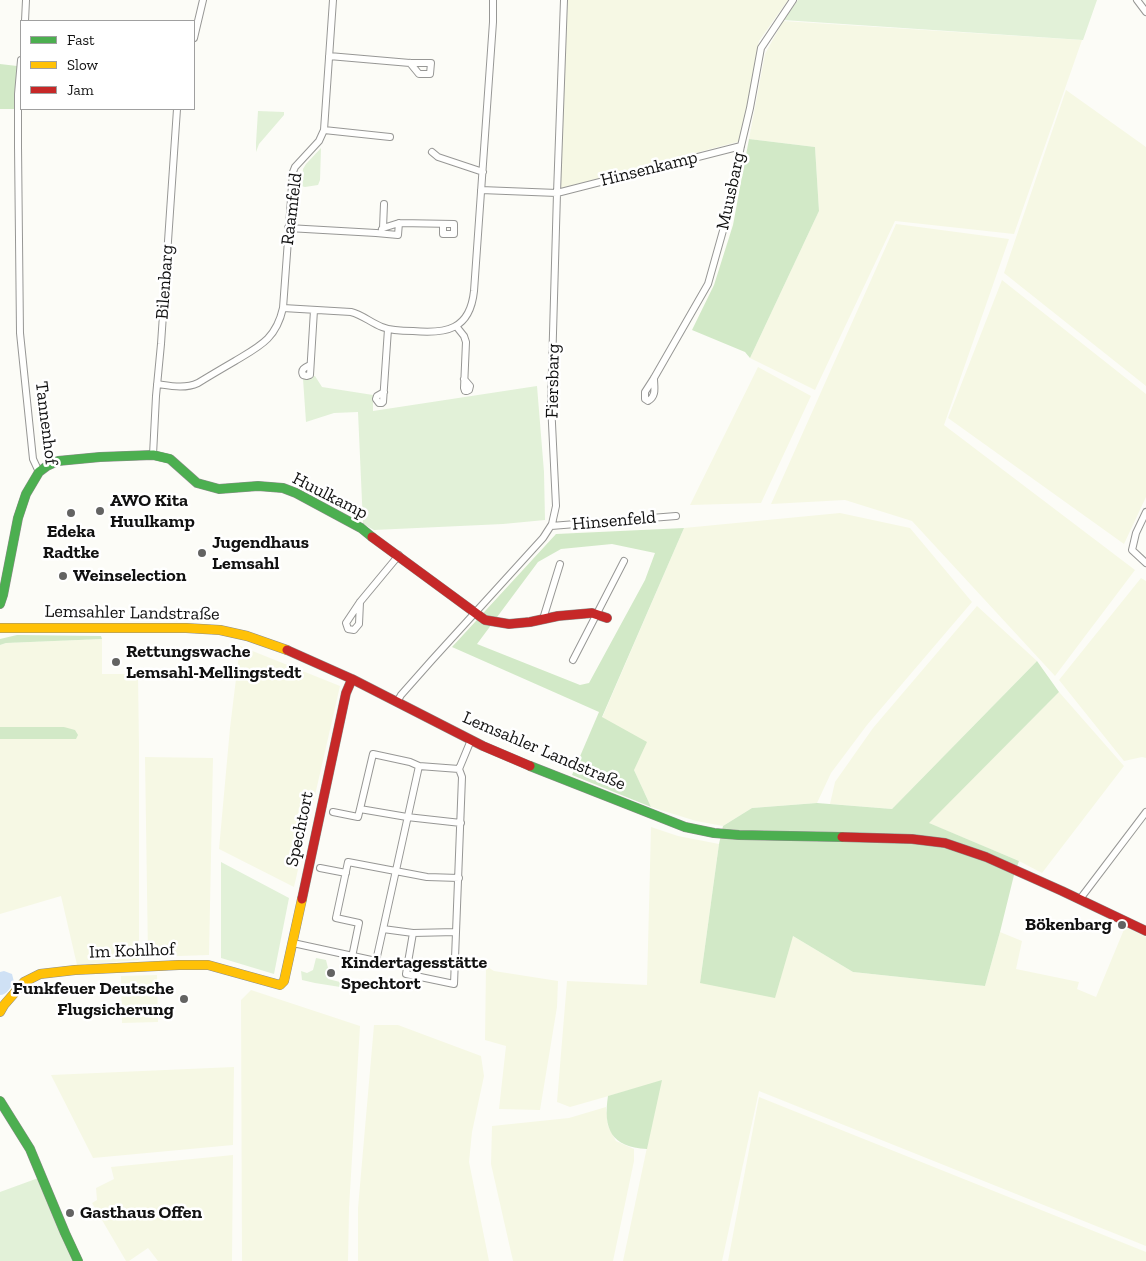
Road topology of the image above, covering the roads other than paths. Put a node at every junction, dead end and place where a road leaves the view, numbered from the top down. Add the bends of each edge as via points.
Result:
1 (26, 0) edge
2 (203, 0) edge
3 (333, 0) edge
4 (493, 0) edge
5 (564, 0) edge
6 (793, 0) edge
7 (1137, 0) edge
8 (1146, 12) edge
9 (25, 20) edge
10 (195, 34) edge
11 (329, 56) junction
12 (410, 63) dead end
13 (20, 71) edge
14 (177, 110) edge
15 (324, 130) junction
16 (390, 137) dead end
17 (741, 146) junction
18 (432, 152) dead end
19 (483, 172) junction
20 (482, 190) junction
21 (557, 193) junction
22 (384, 204) dead end
23 (399, 223) junction
24 (443, 224) dead end
25 (288, 228) junction
26 (383, 228) junction
27 (376, 233) junction
28 (283, 308) junction
29 (314, 310) junction
30 (456, 326) junction
31 (388, 329) junction
32 (310, 364) dead end
33 (654, 378) dead end
34 (464, 379) dead end
35 (157, 384) junction
36 (384, 392) dead end
37 (153, 455) junction
38 (39, 472) junction
39 (1146, 512) edge
40 (676, 516) dead end
41 (551, 526) junction
42 (399, 556) junction
43 (624, 561) dead end
44 (1146, 563) edge
45 (560, 564) dead end
46 (360, 602) dead end
47 (0, 604) edge
48 (474, 612) junction
49 (597, 614) junction
50 (607, 618) dead end
51 (543, 619) junction
52 (0, 628) edge
53 (573, 660) dead end
54 (352, 679) junction
55 (397, 702) junction
56 (471, 740) junction
57 (419, 766) junction
58 (460, 769) junction
59 (360, 809) junction
60 (333, 812) dead end
61 (1146, 812) edge
62 (407, 817) junction
63 (461, 823) junction
64 (320, 868) dead end
65 (395, 871) junction
66 (346, 873) junction
67 (459, 878) junction
68 (1080, 899) junction
69 (383, 929) junction
70 (1146, 931) edge
71 (456, 932) junction
72 (413, 933) junction
73 (293, 943) junction
74 (352, 957) junction
75 (280, 985) joint
76 (0, 1012) edge
77 (0, 1101) edge
78 (78, 1261) edge

1 - 9 street
2 - 10 street
3 - 11 street
4 - 19 street
5 - 21 street, Fiersbarg
6 - 17 street, Muusbarg via 761,48
7 - 8 street
11 - 12 street
11 - 15 street
13 - 38 street, Tannenhof via 20,333 33,459
14 - 35 street, Bilenbarg
15 - 16 street
15 - 25 street, Raamfeld via 293,172
17 - 21 street, Hinsenkamp
17 - 33 street, Muusbarg via 726,220 708,284
18 - 19 street via 438,158
19 - 20 street
20 - 21 street, Hinsenkamp
20 - 30 street via 473,303 468,315
21 - 41 street, Fiersbarg via 552,403 556,497
22 - 26 street
23 - 24 street
23 - 26 street
23 - 27 street via 398,235
25 - 27 street
25 - 28 street, Raamfeld
26 - 27 street
28 - 29 street
28 - 35 street, Raamfeld via 276,328 258,348 194,384 182,387
29 - 31 street via 356,313
29 - 32 street
30 - 31 street via 437,332
30 - 34 street via 466,342
31 - 36 street
35 - 37 street, Bilenbarg
37 - 38 street, Huulkamp via 58,462
37 - 42 street, Huulkamp via 170,459 197,483 219,489 258,486 296,493 357,526
38 - 47 street, Tannenhof via 26,494 18,518
39 - 44 street via 1132,550
40 - 41 street, Hinsenfeld
41 - 48 street, Fiersbarg
42 - 46 street
42 - 48 street, Huulkamp
43 - 49 street
45 - 51 street
48 - 51 street, Huulkamp via 485,620 509,624
48 - 55 street, Fiersbarg
49 - 50 street
49 - 51 street, Huulkamp via 580,613
49 - 53 street
52 - 54 street, Lemsahler Landstraße via 220,630 280,646
54 - 55 street, Lemsahler Landstraße
54 - 73 street, Spechtort via 346,693
55 - 56 street, Lemsahler Landstraße
56 - 58 street
56 - 68 street, Lemsahler Landstraße via 536,769 699,831 945,843 986,857
57 - 58 street
57 - 59 street via 373,754
57 - 62 street
58 - 63 street
59 - 60 street via 358,817
59 - 62 street
61 - 68 street
62 - 63 street
62 - 65 street
63 - 67 street
64 - 66 street
65 - 66 street via 348,862
65 - 67 street
65 - 69 street
66 - 74 street via 336,918 360,922
67 - 71 street
68 - 70 street, Lemsahler Landstraße
69 - 72 street
69 - 74 street via 376,961
71 - 72 street
71 - 72 street via 454,984 406,974
73 - 74 street
73 - 75 street, Spechtort via 284,981
75 - 76 street, Im Kohlhof via 208,965 75,970 40,974 29,979
77 - 78 street via 30,1149

